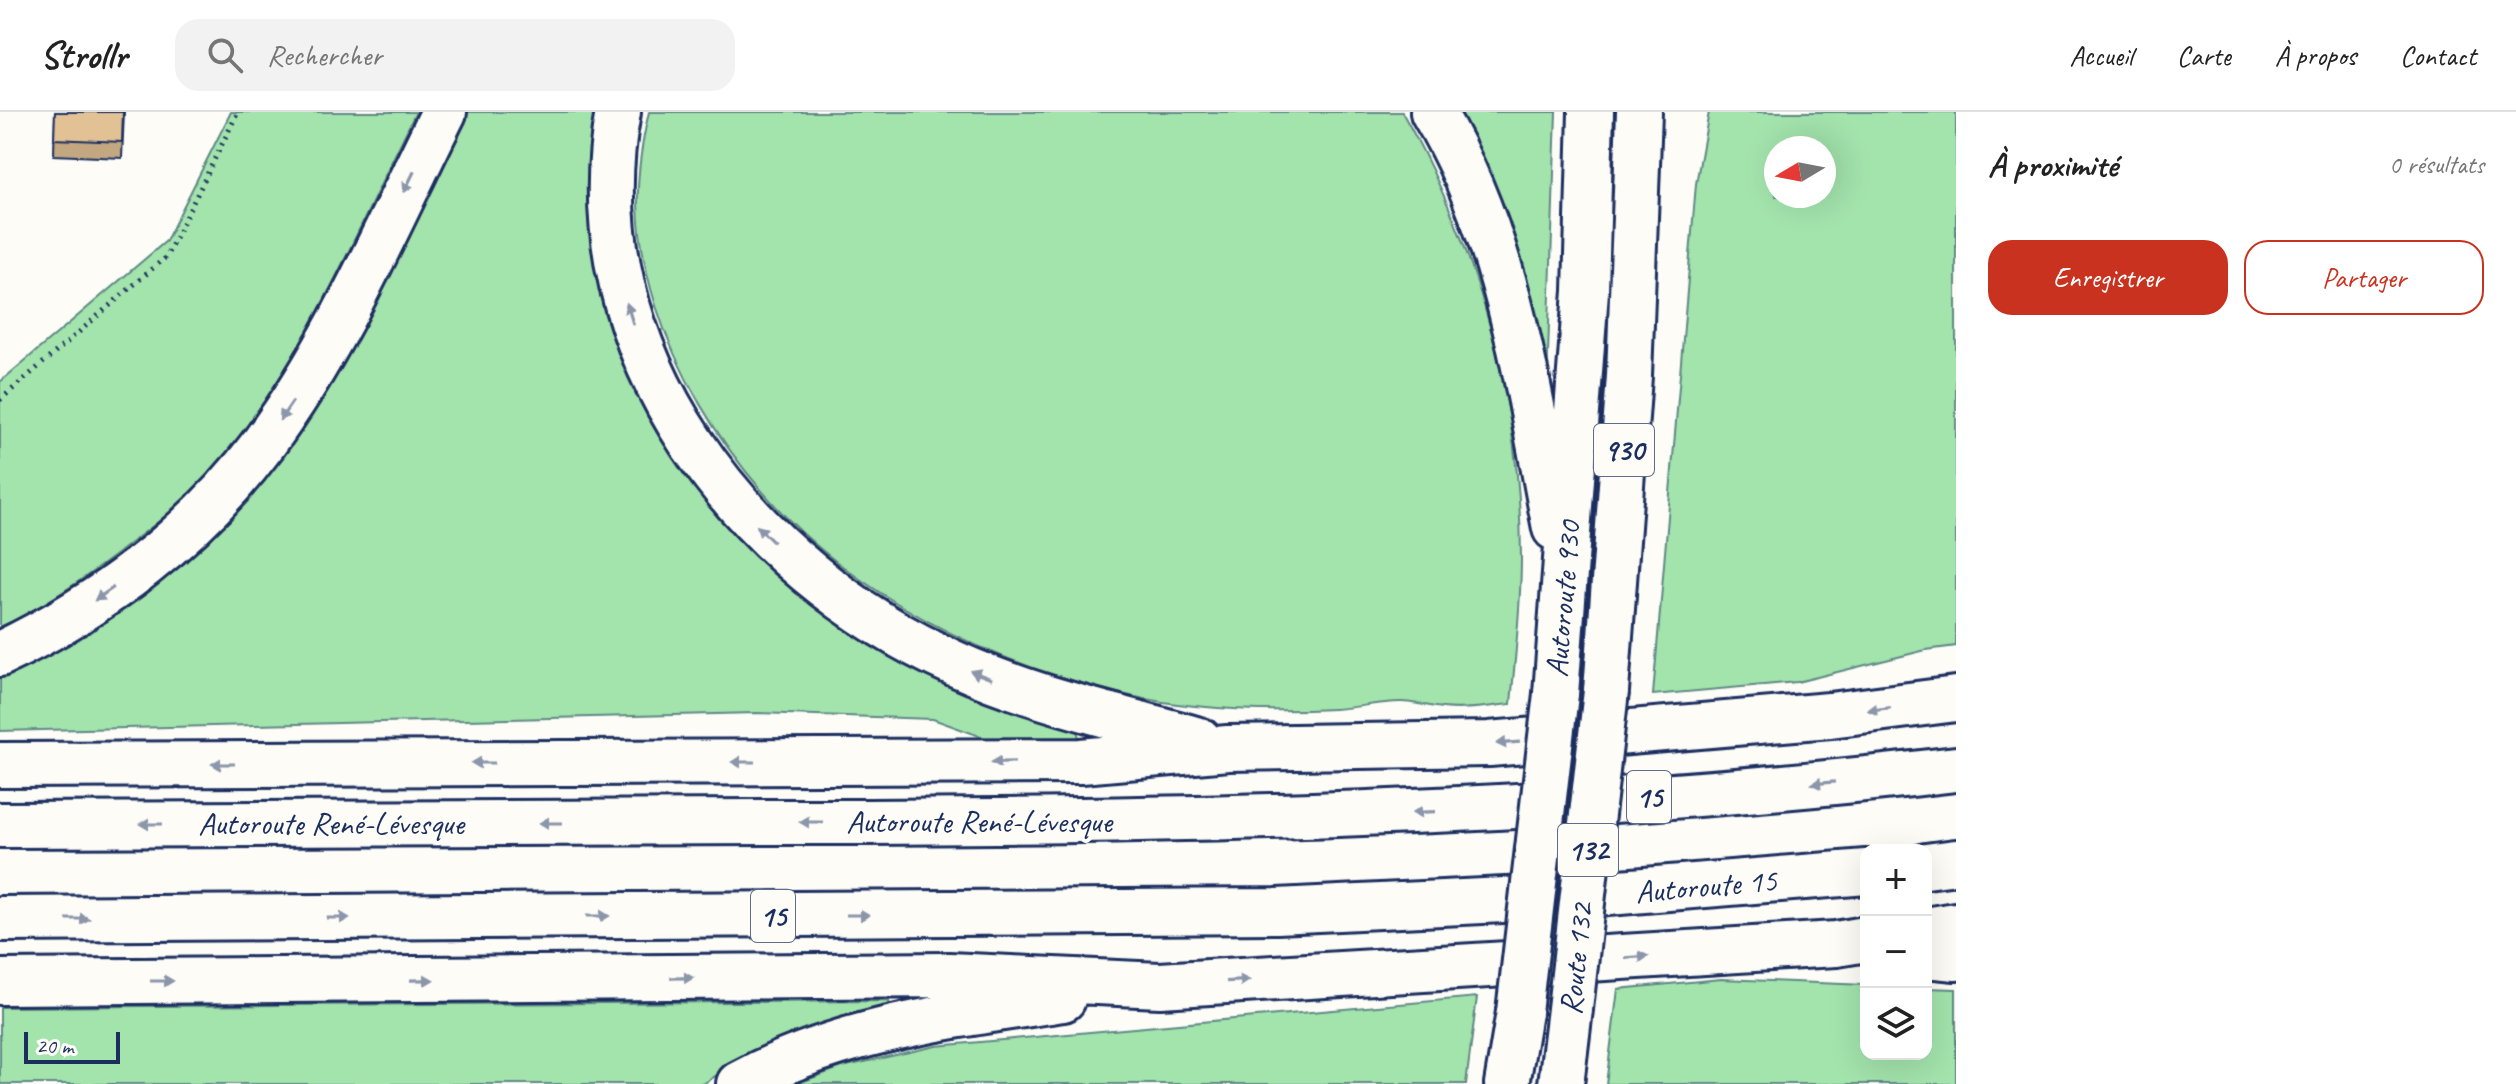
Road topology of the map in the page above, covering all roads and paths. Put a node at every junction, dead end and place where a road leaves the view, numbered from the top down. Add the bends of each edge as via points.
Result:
1 (238, 112) edge
2 (444, 112) edge
3 (618, 112) edge
4 (1433, 112) edge
5 (1591, 112) edge
6 (1639, 112) edge
7 (1671, 112) edge
8 (1636, 208) junction
9 (0, 400) edge
10 (1565, 581) junction
11 (0, 654) edge
12 (1606, 691) joint
13 (1956, 699) edge
14 (1228, 748) junction
15 (0, 765) edge
16 (1956, 769) edge
17 (0, 825) edge
18 (1956, 862) edge
19 (1932, 865) edge
20 (1860, 872) edge
21 (0, 919) edge
22 (1956, 925) edge
23 (1932, 929) edge
24 (1856, 944) edge
25 (1932, 956) edge
26 (1956, 958) edge
27 (0, 982) edge
28 (1160, 985) junction
29 (739, 1084) edge
30 (1507, 1084) edge
31 (1561, 1084) edge

1 - 9 path via 166,257
2 -> 11 highway via 330,340 262,446 156,555 74,614
14 -> 3 highway via 1018,688 955,664 848,604 757,526 705,463 673,412 646,360 628,308 610,205
4 - 10 highway via 1471,184 1504,278
5 - 10 highway, Autoroute 930 / 930 via 1586,291
6 - 8 highway, Autoroute 930 / 930
7 - 8 highway
8 - 12 highway, Autoroute 930 / 930
10 - 30 highway, Autoroute 930 / 930, bridge via 1556,694
12 - 31 highway, Route 132 / 132, bridge
13 -> 14 highway via 1816,717 1489,744
14 -> 15 highway via 1081,761
16 -> 17 highway, Autoroute René-Lévesque / 15 via 1552,805 1286,817
18 - 19 highway
21 -> 20 highway, Autoroute 15 / 15 via 1151,914 1546,898
22 - 23 highway
28 -> 24 highway
25 - 26 highway
27 -> 28 highway via 949,975
28 - 29 highway via 898,1027 817,1049

